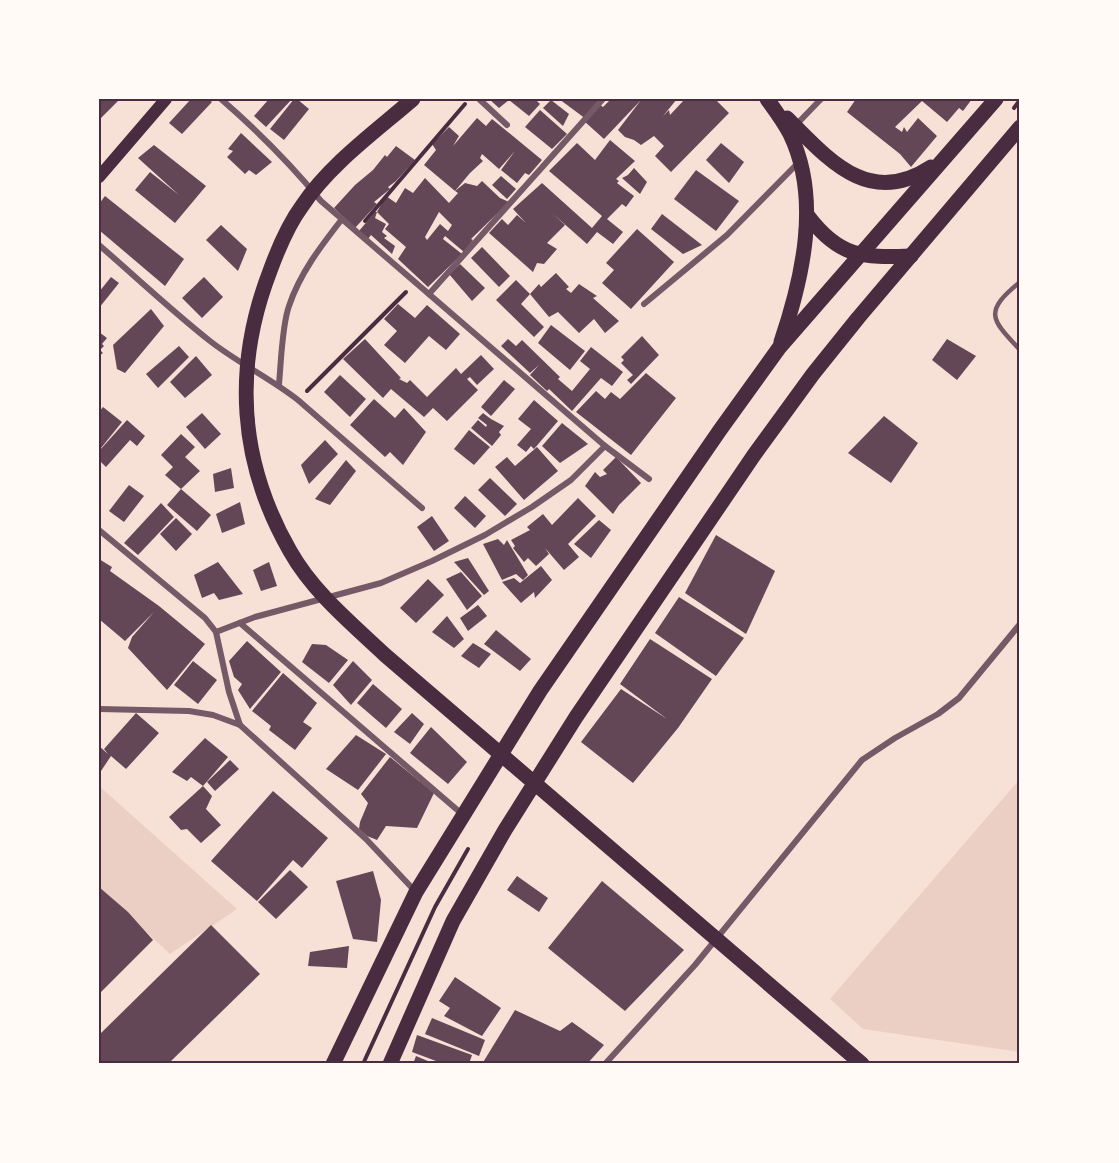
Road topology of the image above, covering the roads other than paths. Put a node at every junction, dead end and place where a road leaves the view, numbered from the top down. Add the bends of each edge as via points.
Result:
1 (166, 99) edge
2 (221, 99) edge
3 (413, 99) edge
4 (479, 99) edge
5 (603, 99) edge
6 (821, 99) edge
7 (996, 99) edge
8 (507, 124) dead end
9 (795, 126) junction
10 (1020, 127) edge
11 (947, 156) junction
12 (800, 161) junction
13 (99, 177) edge
14 (808, 216) junction
15 (342, 219) junction
16 (99, 245) edge
17 (861, 254) junction
18 (911, 256) junction
19 (1020, 282) edge
20 (429, 294) junction
21 (644, 304) dead end
22 (779, 348) junction
23 (1020, 350) edge
24 (279, 384) junction
25 (605, 446) junction
26 (649, 479) dead end
27 (422, 508) dead end
28 (99, 530) edge
29 (240, 623) junction
30 (1020, 624) edge
31 (216, 632) junction
32 (99, 709) edge
33 (240, 725) junction
34 (464, 815) junction
35 (416, 892) junction
36 (333, 1064) edge
37 (390, 1064) edge
38 (605, 1064) edge
39 (862, 1064) edge

1 - 13 main road
2 - 15 street via 260,133
3 - 39 main road via 333,170 301,206 261,294 248,351 245,401 252,456 267,508 290,552 314,586 385,655
4 - 8 street
5 - 20 street
6 - 9 street
7 - 11 main road
9 - 11 main road via 835,165 872,181 898,182 916,177
9 - 12 main road via 768,99 789,132
10 - 18 main road
11 - 17 main road
12 - 14 main road
12 - 21 street via 727,235
14 - 17 main road via 831,243
14 - 22 main road via 794,306
15 - 20 street
15 - 24 street via 300,279 288,308
16 - 24 street via 210,342
17 - 18 main road
17 - 22 main road
18 - 37 main road via 813,374 754,455 576,717 453,921
19 - 23 lane via 996,304 994,315 998,327
20 - 25 street
22 - 34 main road via 540,691
24 - 27 street
25 - 26 street
25 - 29 street via 571,480 532,507 432,561 381,583
28 - 31 street
29 - 31 street
29 - 34 street
30 - 38 street via 959,698 862,760 695,965
31 - 33 street
32 - 33 street via 189,711
33 - 35 street via 366,839
34 - 35 main road
35 - 36 main road

